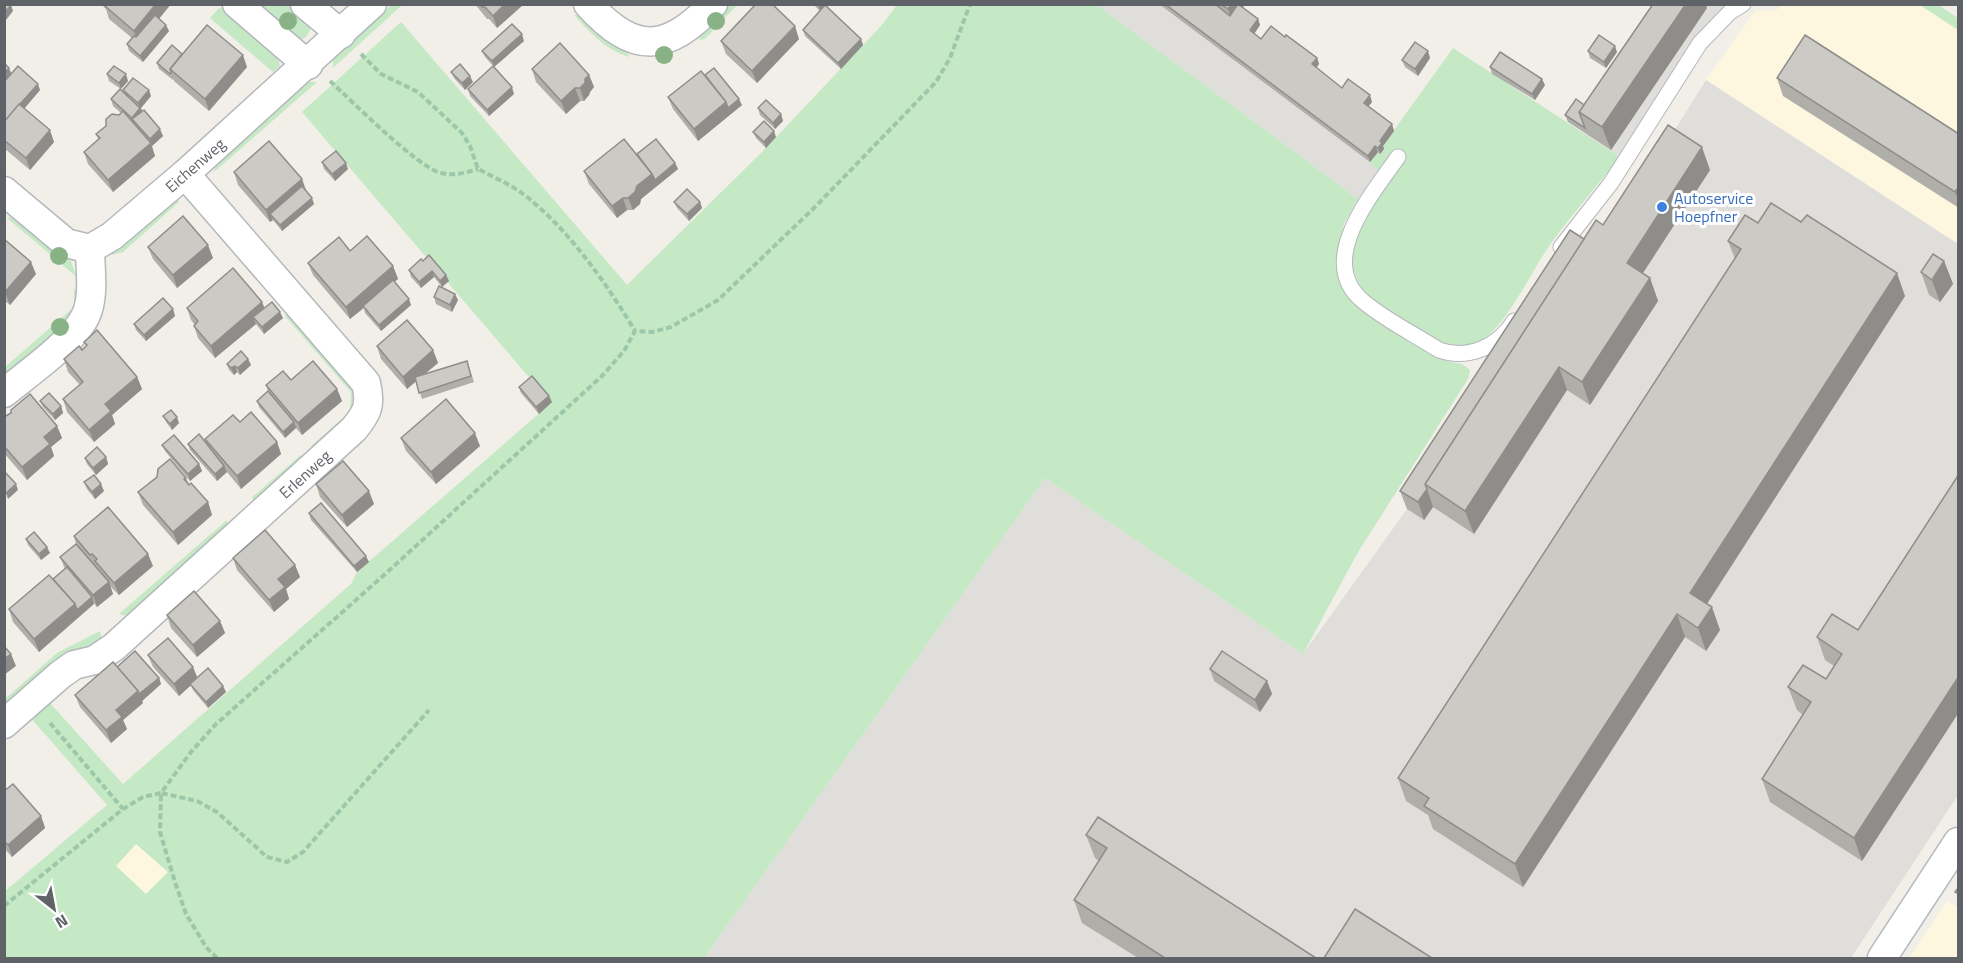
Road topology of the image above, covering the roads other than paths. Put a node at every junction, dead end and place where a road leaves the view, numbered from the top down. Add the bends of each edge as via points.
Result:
1 (237, 4) edge
2 (305, 4) edge
3 (372, 4) edge
4 (588, 4) edge
5 (713, 4) edge
6 (1743, 4) edge
7 (346, 47) junction
8 (308, 65) junction
9 (1398, 156) dead end
10 (185, 174) junction
11 (4, 190) edge
12 (90, 249) junction
13 (1554, 256) edge
14 (1523, 306) edge
15 (4, 393) edge
16 (4, 724) edge
17 (1959, 842) edge
18 (1882, 958) edge

1 - 8 street
2 - 7 street
3 - 7 street, Eichenweg
4 - 5 street via 614,30 648,43 680,33
6 - 13 lane via 1700,43 1611,183
7 - 8 street, Eichenweg
8 - 10 street, Eichenweg
9 - 14 lane via 1361,209 1346,247 1344,270 1363,302 1451,354 1475,352 1493,344
10 - 12 street, Eichenweg via 112,236
10 - 16 street, Erlenweg via 366,383 370,399 366,415 114,647 95,660 74,665
11 - 12 street via 66,243
12 - 15 street via 90,298 85,317 69,338
17 - 18 street

